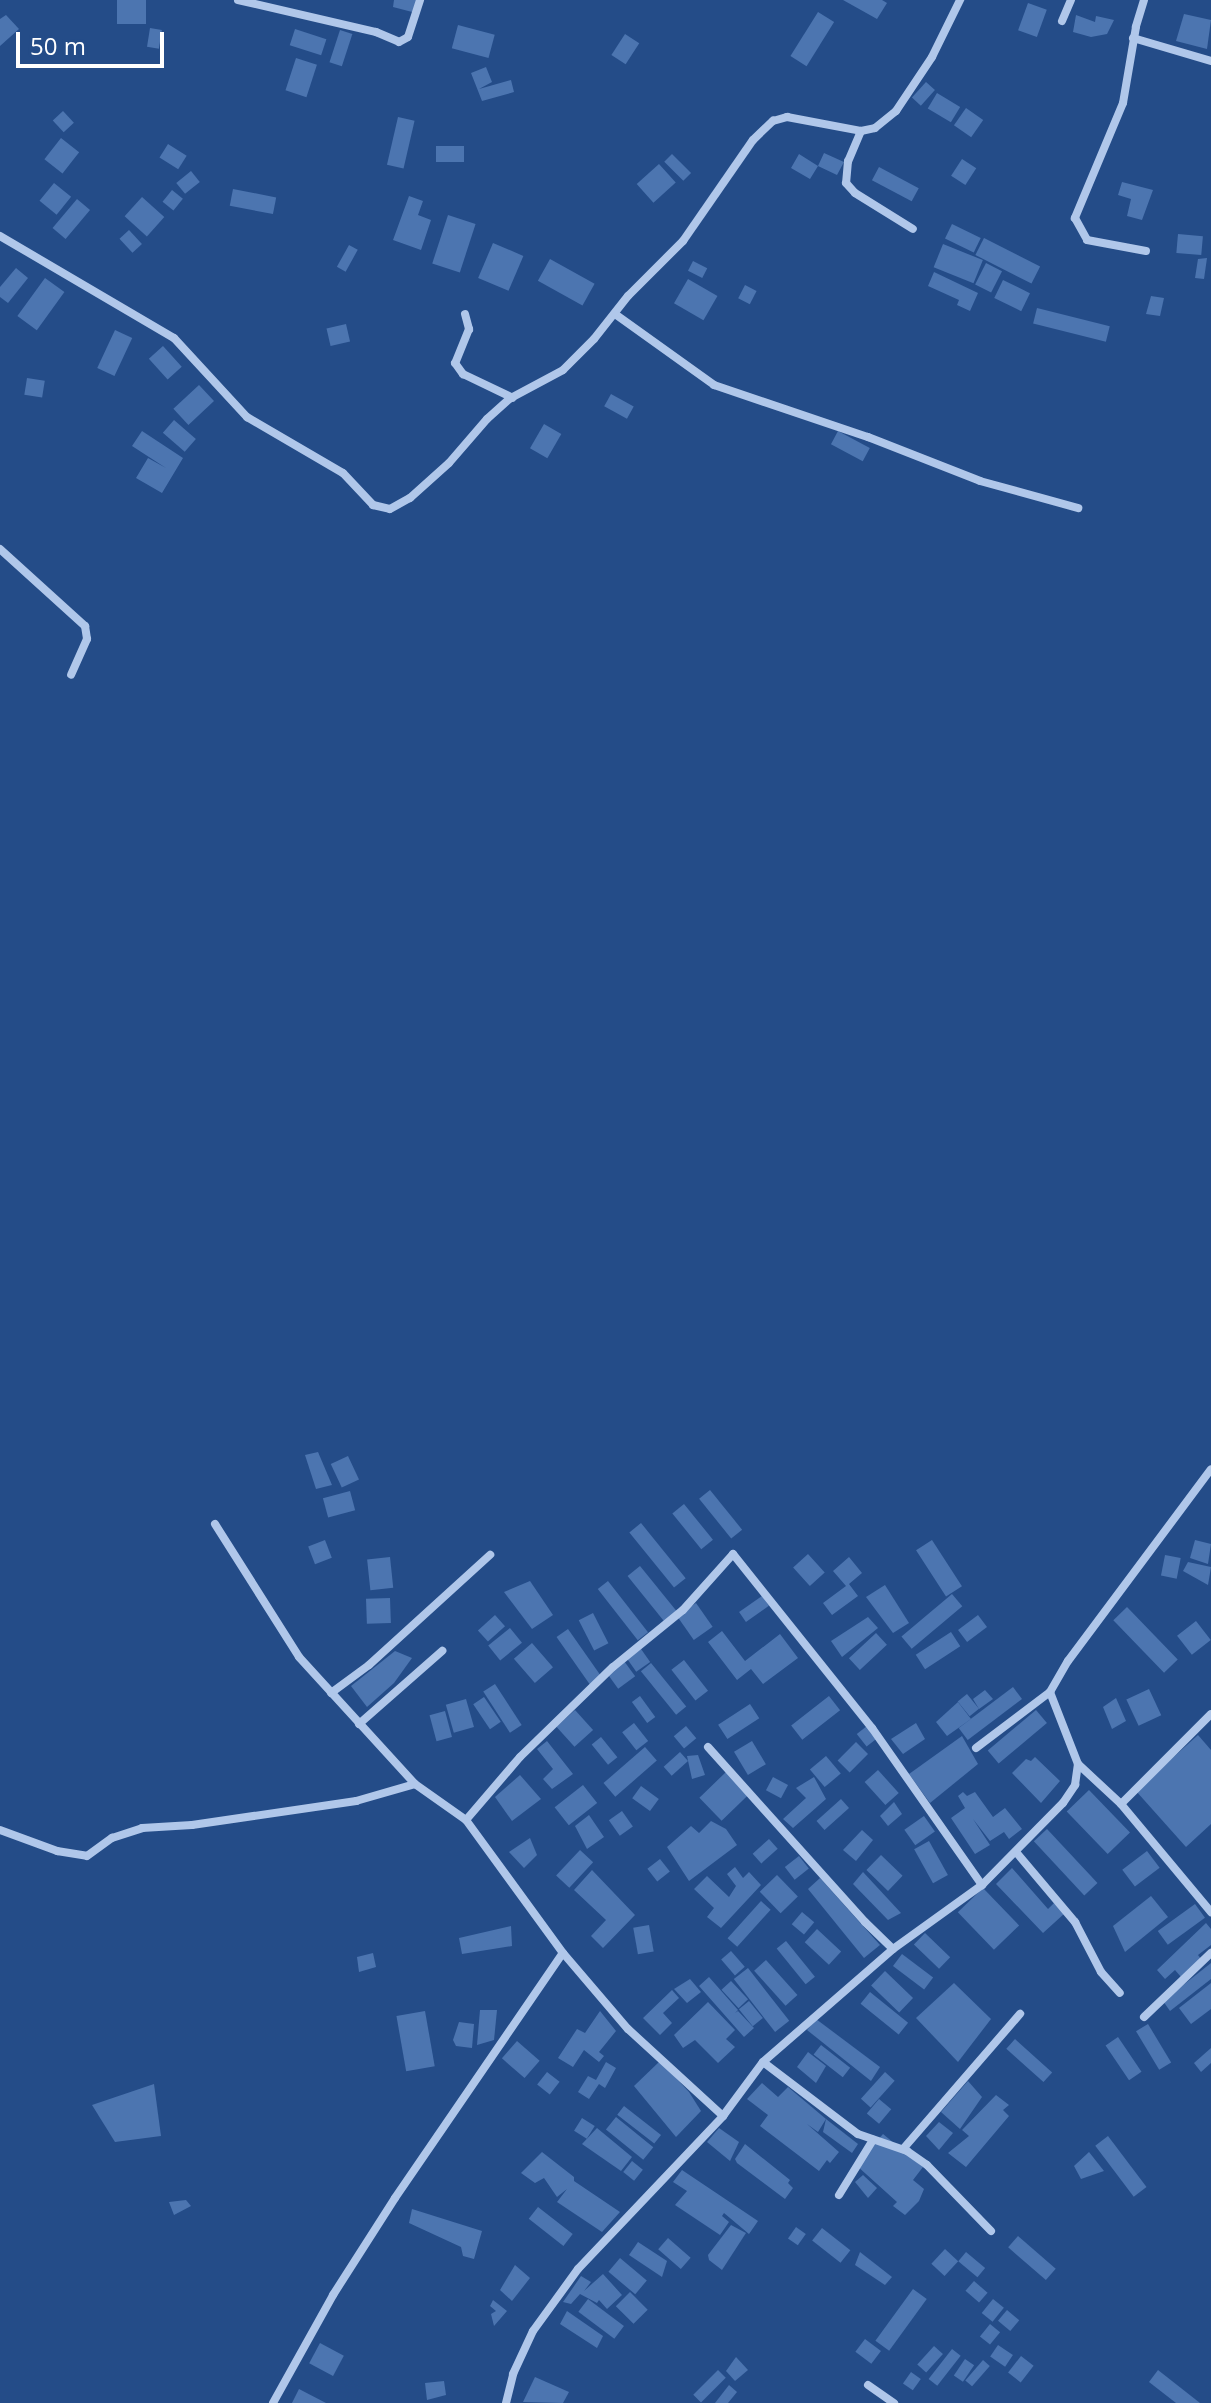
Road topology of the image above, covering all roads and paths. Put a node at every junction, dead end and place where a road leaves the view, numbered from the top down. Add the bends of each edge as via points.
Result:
1 (238, 0) edge
2 (420, 0) edge
3 (960, 0) edge
4 (1071, 0) edge
5 (1144, 0) edge
6 (1062, 21) dead end
7 (1133, 38) junction
8 (1211, 61) edge
9 (861, 131) junction
10 (913, 229) dead end
11 (0, 236) edge
12 (1146, 251) dead end
13 (465, 314) dead end
14 (615, 314) junction
15 (513, 398) junction
16 (1078, 508) dead end
17 (0, 549) edge
18 (71, 675) dead end
19 (1211, 1469) edge
20 (215, 1524) dead end
21 (490, 1555) dead end
22 (442, 1651) dead end
23 (1050, 1692) junction
24 (331, 1693) junction
25 (1211, 1714) edge
26 (359, 1724) junction
27 (708, 1747) dead end
28 (976, 1748) dead end
29 (1078, 1764) junction
30 (415, 1784) junction
31 (1121, 1804) junction
32 (466, 1820) junction
33 (0, 1830) edge
34 (1016, 1852) junction
35 (982, 1885) junction
36 (1211, 1912) edge
37 (893, 1949) junction
38 (563, 1953) junction
39 (1211, 1953) edge
40 (1120, 1993) dead end
41 (1020, 2014) dead end
42 (1144, 2017) dead end
43 (763, 2062) junction
44 (723, 2116) junction
45 (873, 2140) junction
46 (903, 2149) junction
47 (839, 2195) dead end
48 (991, 2231) dead end
49 (868, 2385) dead end
50 (273, 2403) edge
51 (506, 2403) edge
52 (894, 2403) edge

1 - 2 street via 399,42 408,37
3 - 9 street via 932,57 896,111 875,128
4 - 6 street
5 - 7 street
7 - 8 street
7 - 12 street via 1123,103 1075,218 1087,240
9 - 10 street via 848,161 846,183
9 - 14 street via 787,117 773,121 753,140 683,241
11 - 15 street via 174,338 247,417 343,473 381,508 410,498
13 - 15 street via 469,329 455,363 463,374
14 - 15 street via 563,370
14 - 16 street via 714,385 980,481
17 - 18 street via 85,626 87,639
19 - 23 street
20 - 24 street via 299,1657
21 - 24 street
22 - 26 street
23 - 28 street
23 - 29 street
24 - 26 street
25 - 31 street
26 - 30 street
27 - 37 street
29 - 31 street
29 - 34 street via 1075,1785 1063,1803
30 - 32 street
30 - 33 street via 356,1801 142,1828 112,1838 87,1856
31 - 36 street
32 - 35 street via 520,1757 613,1667 683,1610 733,1554 872,1728
32 - 38 street
34 - 35 street
34 - 40 street via 1075,1922 1101,1972
35 - 37 street
37 - 43 street
38 - 44 street via 628,2029
38 - 50 street via 403,2185
39 - 42 street
41 - 46 street
43 - 44 street
43 - 45 street
44 - 51 street via 578,2269 533,2331
45 - 46 street
45 - 47 street
46 - 48 street via 927,2165
49 - 52 street

